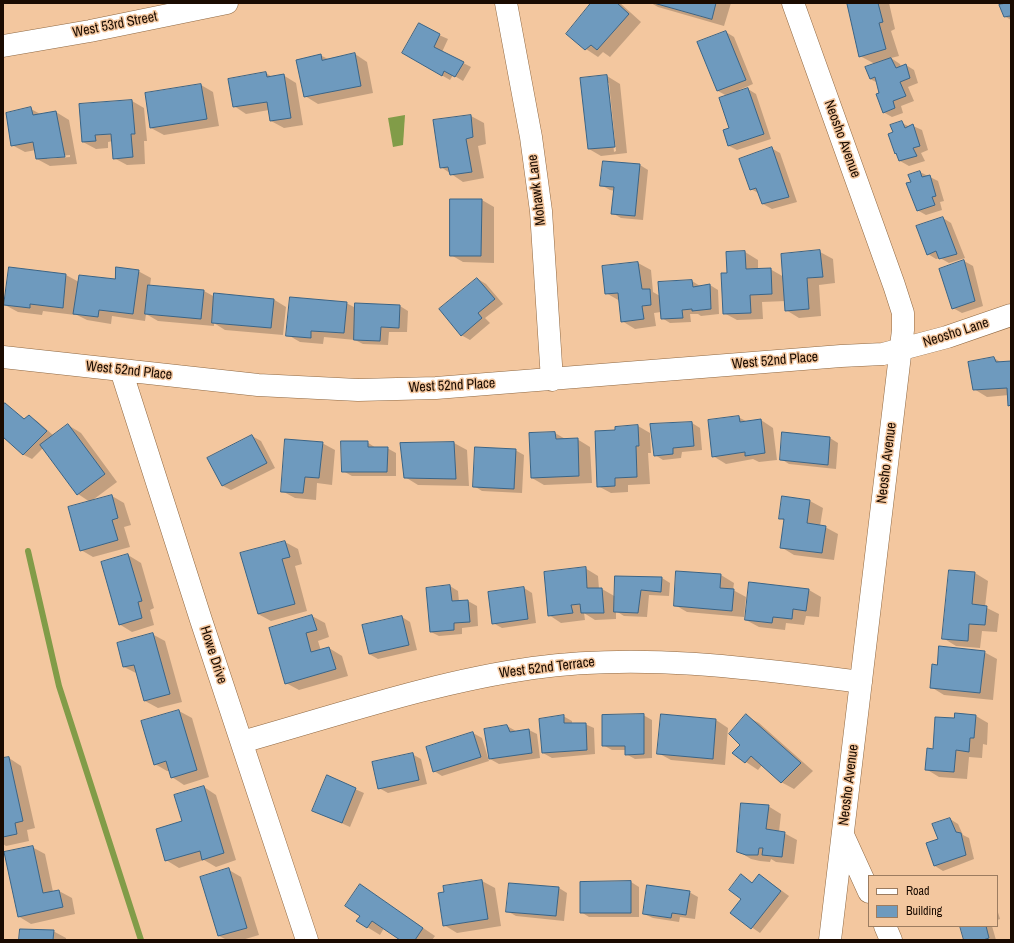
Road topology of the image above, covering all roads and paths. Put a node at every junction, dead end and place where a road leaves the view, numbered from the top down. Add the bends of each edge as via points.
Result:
1 (227, 3) edge
2 (506, 3) edge
3 (793, 3) edge
4 (184, 7) edge
5 (3, 46) edge
6 (1011, 315) edge
7 (901, 350) junction
8 (3, 357) edge
9 (121, 370) junction
10 (552, 380) junction
11 (861, 682) junction
12 (242, 742) junction
13 (843, 835) junction
14 (868, 890) edge
15 (885, 927) edge
16 (307, 940) edge
17 (830, 940) edge
18 (891, 940) edge

1 - 4 street, West 53rd Street
2 - 10 street, Mohawk Lane via 531,137 541,211
3 - 7 street, Neosho Avenue via 903,313
4 - 5 street, West 53rd Street via 90,31
6 - 7 street, Neosho Lane
7 - 10 street, West 52nd Place via 883,354
7 - 11 street, Neosho Avenue
8 - 9 street, West 52nd Place
9 - 10 street, West 52nd Place via 258,385 358,390 436,388
9 - 12 street, Howe Drive
11 - 12 street, West 52nd Terrace via 758,669 667,662 603,662 534,668 425,689
11 - 13 street, Neosho Avenue
12 - 16 street, Howe Drive
13 - 14 street
13 - 17 street, Neosho Avenue
15 - 18 street

